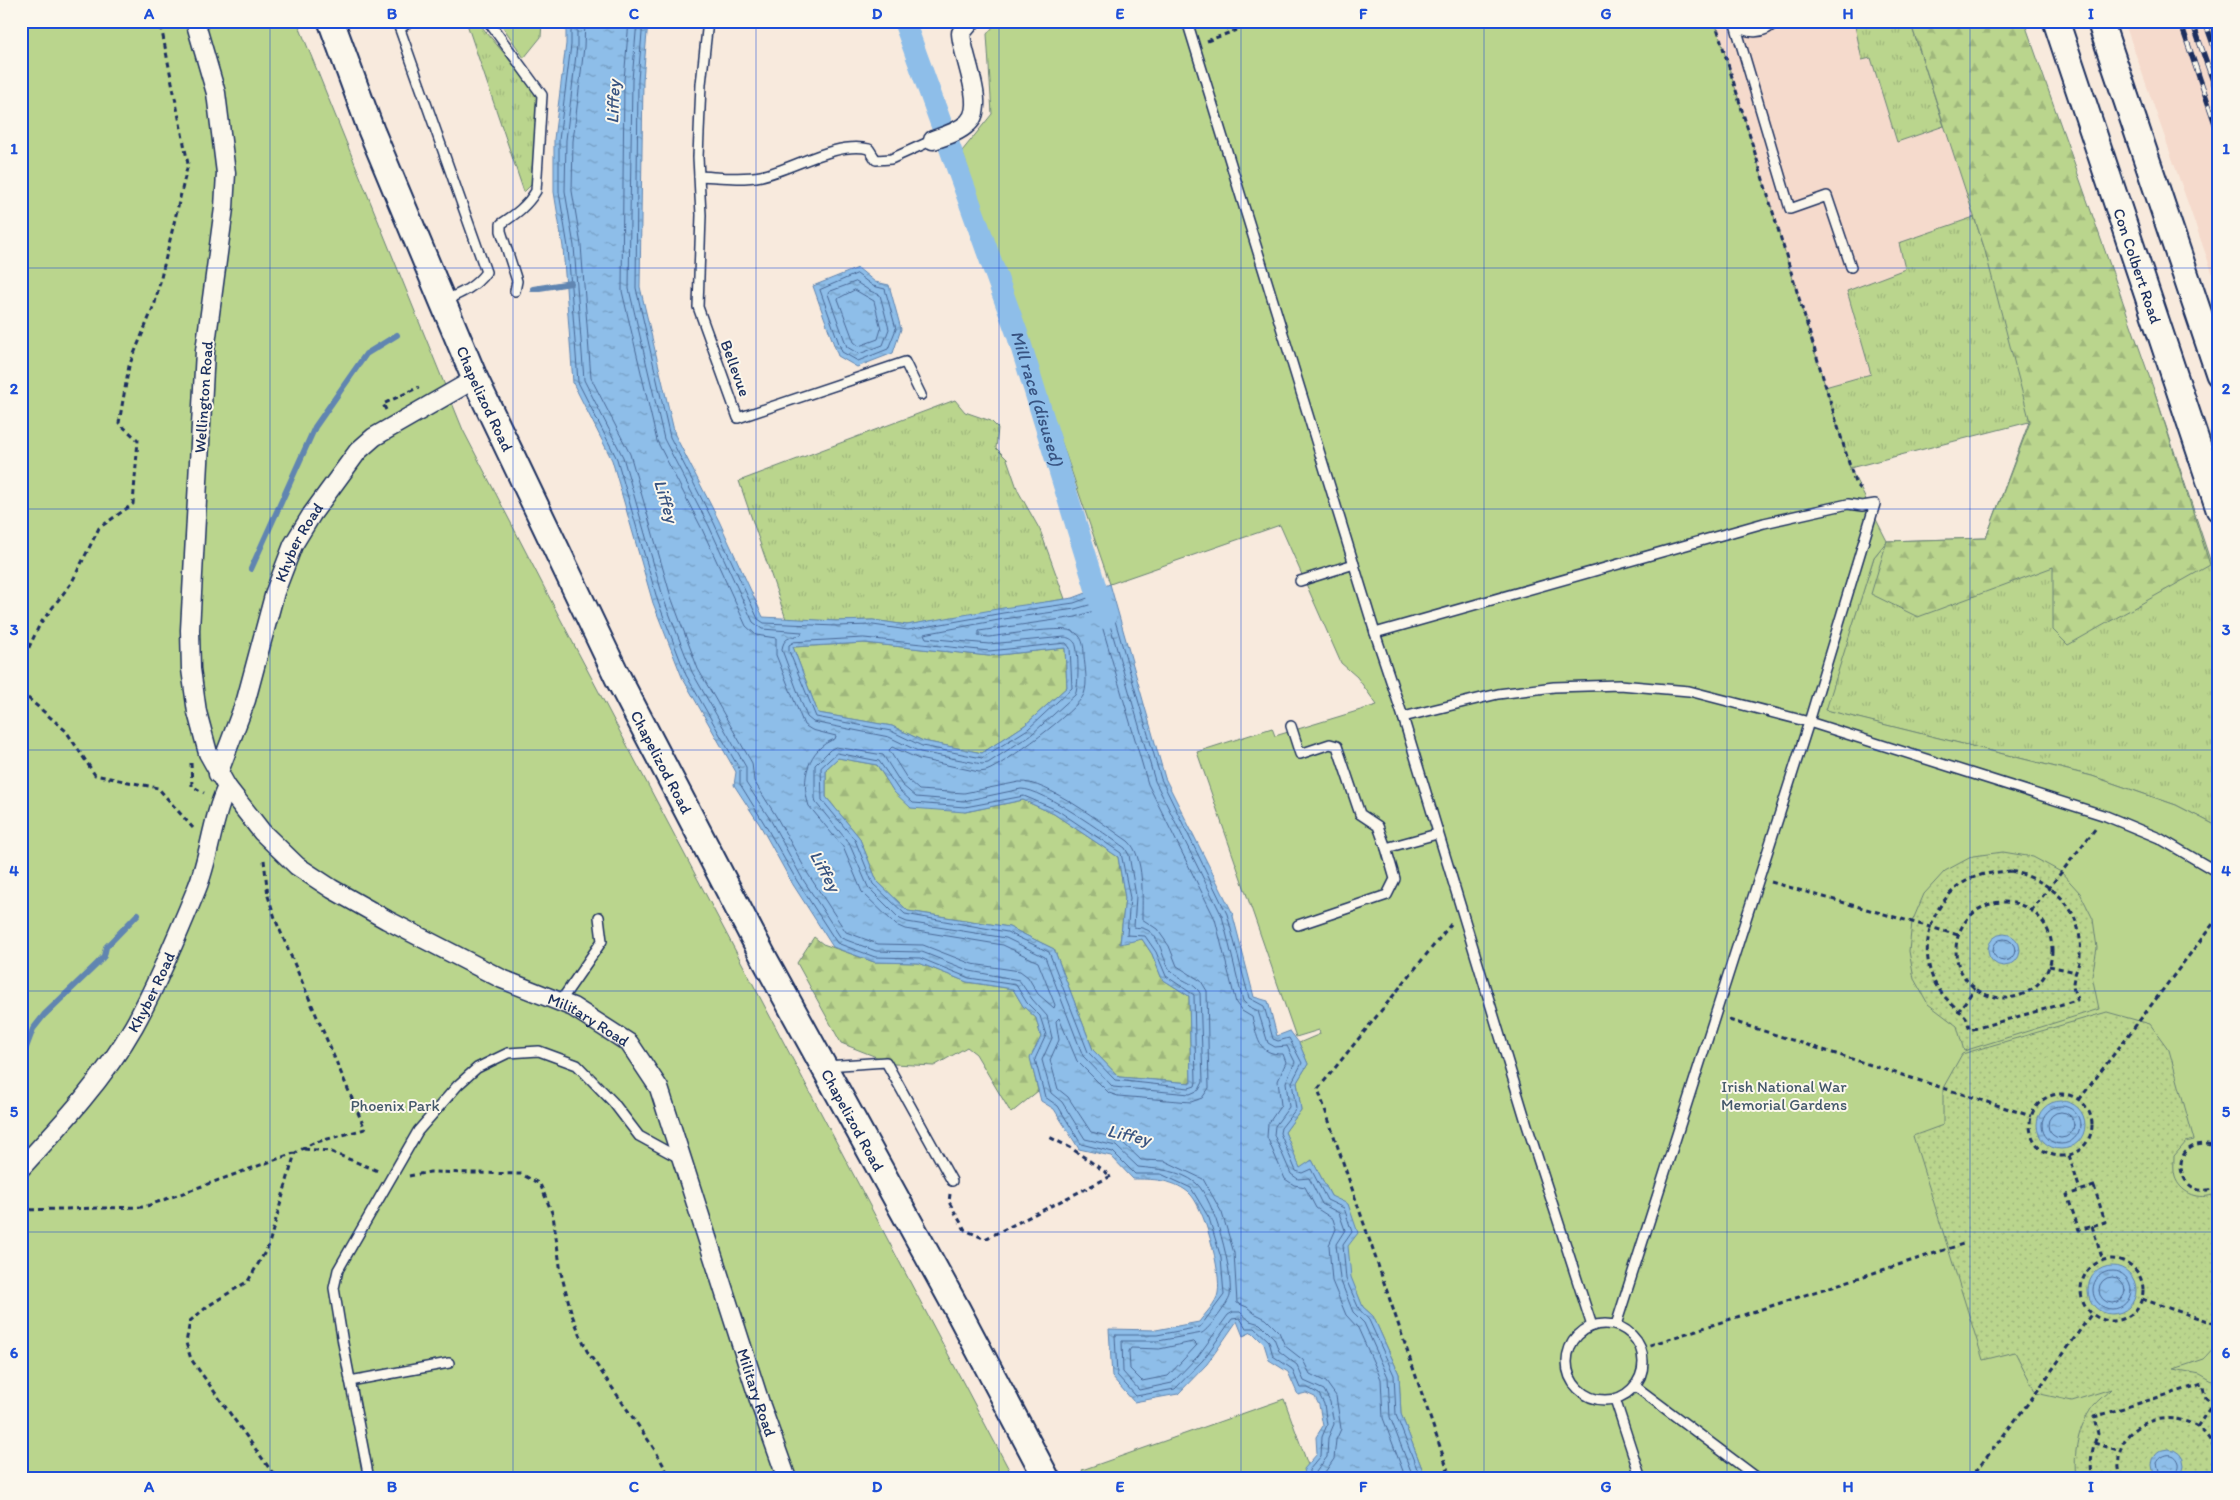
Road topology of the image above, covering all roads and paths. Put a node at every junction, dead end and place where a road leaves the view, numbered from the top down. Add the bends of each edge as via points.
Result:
1 (160, 21) edge
2 (195, 21) edge
3 (331, 21) edge
4 (410, 21) edge
5 (708, 21) edge
6 (971, 21) edge
7 (1186, 21) edge
8 (1261, 21) edge
9 (1715, 21) edge
10 (1776, 21) edge
11 (2056, 21) edge
12 (2100, 21) edge
13 (489, 22) edge
14 (1734, 22) edge
15 (399, 25) edge
16 (1195, 46) junction
17 (933, 140) joint
18 (699, 176) junction
19 (1851, 267) dead end
20 (515, 291) dead end
21 (442, 302) junction
22 (2219, 374) edge
23 (474, 379) junction
24 (921, 395) dead end
25 (1875, 504) junction
26 (2219, 509) edge
27 (1354, 564) junction
28 (1300, 581) dead end
29 (1375, 633) junction
30 (21, 664) edge
31 (21, 692) edge
32 (1402, 716) junction
33 (1809, 722) junction
34 (1291, 726) dead end
35 (222, 781) junction
36 (2106, 816) junction
37 (262, 832) junction
38 (1437, 834) junction
39 (210, 847) junction
40 (1386, 848) junction
41 (2219, 873) edge
42 (1759, 879) junction
43 (2050, 887) junction
44 (1462, 910) junction
45 (2032, 910) junction
46 (2219, 916) edge
47 (599, 917) dead end
48 (1298, 925) dead end
49 (1930, 927) junction
50 (1958, 935) junction
51 (2049, 966) junction
52 (2076, 972) junction
53 (1975, 988) junction
54 (560, 1002) junction
55 (1958, 1012) junction
56 (1715, 1015) junction
57 (823, 1066) junction
58 (2079, 1100) junction
59 (2031, 1116) junction
60 (1049, 1137) dead end
61 (303, 1148) junction
62 (2219, 1149) edge
63 (295, 1153) junction
64 (2069, 1155) junction
65 (682, 1159) junction
66 (21, 1168) edge
67 (392, 1176) junction
68 (952, 1181) joint
69 (2219, 1185) edge
70 (2080, 1190) junction
71 (21, 1210) edge
72 (2092, 1226) junction
73 (1962, 1244) dead end
74 (2103, 1260) junction
75 (2142, 1299) junction
76 (2092, 1313) junction
77 (1616, 1325) junction
78 (2219, 1325) edge
79 (1592, 1326) junction
80 (1641, 1348) junction
81 (450, 1363) dead end
82 (350, 1381) junction
83 (1635, 1386) junction
84 (1616, 1399) junction
85 (2214, 1402) junction
86 (2219, 1407) edge
87 (2197, 1427) junction
88 (2094, 1443) junction
89 (2121, 1451) junction
90 (277, 1479) edge
91 (369, 1479) edge
92 (671, 1479) edge
93 (787, 1479) edge
94 (1047, 1479) edge
95 (1451, 1479) edge
96 (1641, 1479) edge
97 (1759, 1479) edge
98 (1970, 1479) edge
99 (2093, 1479) edge
100 (2122, 1479) edge
101 (2214, 1479) edge

1 - 30 path via 188,164 155,303 130,366 119,423 138,440 133,504 99,528 72,582 40,624
2 - 35 street, Wellington Road via 216,93 226,173 205,351 190,630 191,669 197,712 208,752
3 - 21 main road, Chapelizod Road via 371,130
4 - 15 lane
5 - 18 lane, Bellevue via 701,84
6 - 17 street via 961,33 976,100 970,122 960,130
7 - 16 lane
8 - 16 path
9 - 25 path via 1855,483
10 - 14 lane via 1766,30 1757,32 1748,32
11 - 26 main road, Con Colbert Road
12 - 22 main road
13 - 20 lane via 542,95 536,191 529,203 501,224 517,281
14 - 19 lane via 1790,209 1827,196
15 - 21 lane via 486,272 478,283
16 - 27 lane
17 - 18 lane via 891,159 876,160 869,149 858,147 827,153 762,176
18 - 24 lane, Bellevue via 701,271 698,307 738,418 905,362
21 - 23 main road, Chapelizod Road
23 - 35 street, Khyber Road via 374,437 358,451 312,514 294,545 275,592
23 - 57 main road, Chapelizod Road via 618,678 762,956
25 - 29 lane via 1848,504 1764,523
25 - 33 lane
27 - 28 lane
27 - 29 lane
29 - 32 lane
31 - 39 path via 66,731 96,775 158,788
32 - 33 lane via 1498,694 1554,687 1620,685 1689,691
32 - 38 lane
33 - 36 lane
33 - 42 lane
34 - 40 lane via 1300,754 1330,744 1337,746 1360,814 1378,826
35 - 37 street, Military Road
35 - 39 street, Khyber Road
36 - 41 lane via 2159,838
36 - 43 path
37 - 54 street, Military Road via 297,866 332,889 502,979
37 - 61 path via 268,896 276,921 365,1129
38 - 40 lane
38 - 44 lane
39 - 66 street, Khyber Road via 197,887 134,1026 95,1085
40 - 48 lane via 1395,879 1387,895
42 - 49 path
42 - 56 lane
43 - 45 path
43 - 49 path via 2031,876 2011,872 1990,873 1970,879 1952,891 1938,908
43 - 52 path via 2064,900 2080,936
44 - 79 lane
44 - 95 path via 1318,1089
45 - 50 path via 2011,902 1988,904 1969,916
45 - 51 path via 2047,929 2051,941
46 - 58 path
47 - 54 lane via 602,941
49 - 50 path
49 - 55 path via 1929,966 1936,984
50 - 53 path via 1958,964 1964,978
51 - 52 path
51 - 53 path via 2043,977 2024,994 2011,997 1986,994
52 - 55 path via 2073,984 2077,1000 1970,1030 1966,1017
53 - 55 path
54 - 65 street, Military Road via 629,1043 658,1088
56 - 59 path
56 - 77 lane
57 - 68 lane via 886,1062
57 - 94 main road, Chapelizod Road
58 - 59 path via 2063,1094 2047,1097 2034,1108
58 - 64 path via 2090,1114 2092,1131 2084,1146
59 - 64 path via 2031,1132 2038,1147 2053,1156
60 - 68 path via 1111,1176 986,1239 965,1230 949,1202
61 - 63 path
61 - 67 path via 329,1151
62 - 69 path via 2209,1144 2193,1146 2182,1158 2180,1166 2184,1180 2196,1190 2211,1190
63 - 71 path via 144,1207
63 - 90 path via 268,1247 248,1281 190,1320 186,1343 191,1359 205,1381
64 - 70 path
65 - 67 lane via 639,1136 613,1102 577,1065 539,1051 508,1053 477,1068 458,1084 418,1131
65 - 93 street, Military Road
67 - 82 lane via 338,1270 334,1288
67 - 92 path via 430,1172 522,1174 540,1184 553,1216 561,1273 572,1315 587,1351 655,1450
70 - 72 path via 2067,1194 2079,1230
70 - 72 path via 2094,1186 2105,1222
72 - 74 path
73 - 80 path
74 - 75 path via 2120,1260 2134,1268 2142,1283
74 - 76 path via 2094,1265 2082,1283 2085,1305
75 - 76 path via 2132,1314 2116,1321 2099,1318
75 - 78 path
76 - 98 path
77 - 79 lane
77 - 80 lane via 1631,1334
79 - 84 lane via 1574,1340 1569,1350 1568,1374 1574,1384 1592,1398
80 - 83 lane via 1643,1368
81 - 82 lane
82 - 91 lane
83 - 84 lane
83 - 97 lane
84 - 96 lane
85 - 86 path
85 - 87 path
85 - 88 path via 2206,1398 2202,1384 2094,1417 2098,1434
87 - 89 path via 2171,1417 2153,1419 2130,1434
87 - 101 path via 2212,1448 2216,1464
88 - 89 path
88 - 99 path
89 - 100 path

